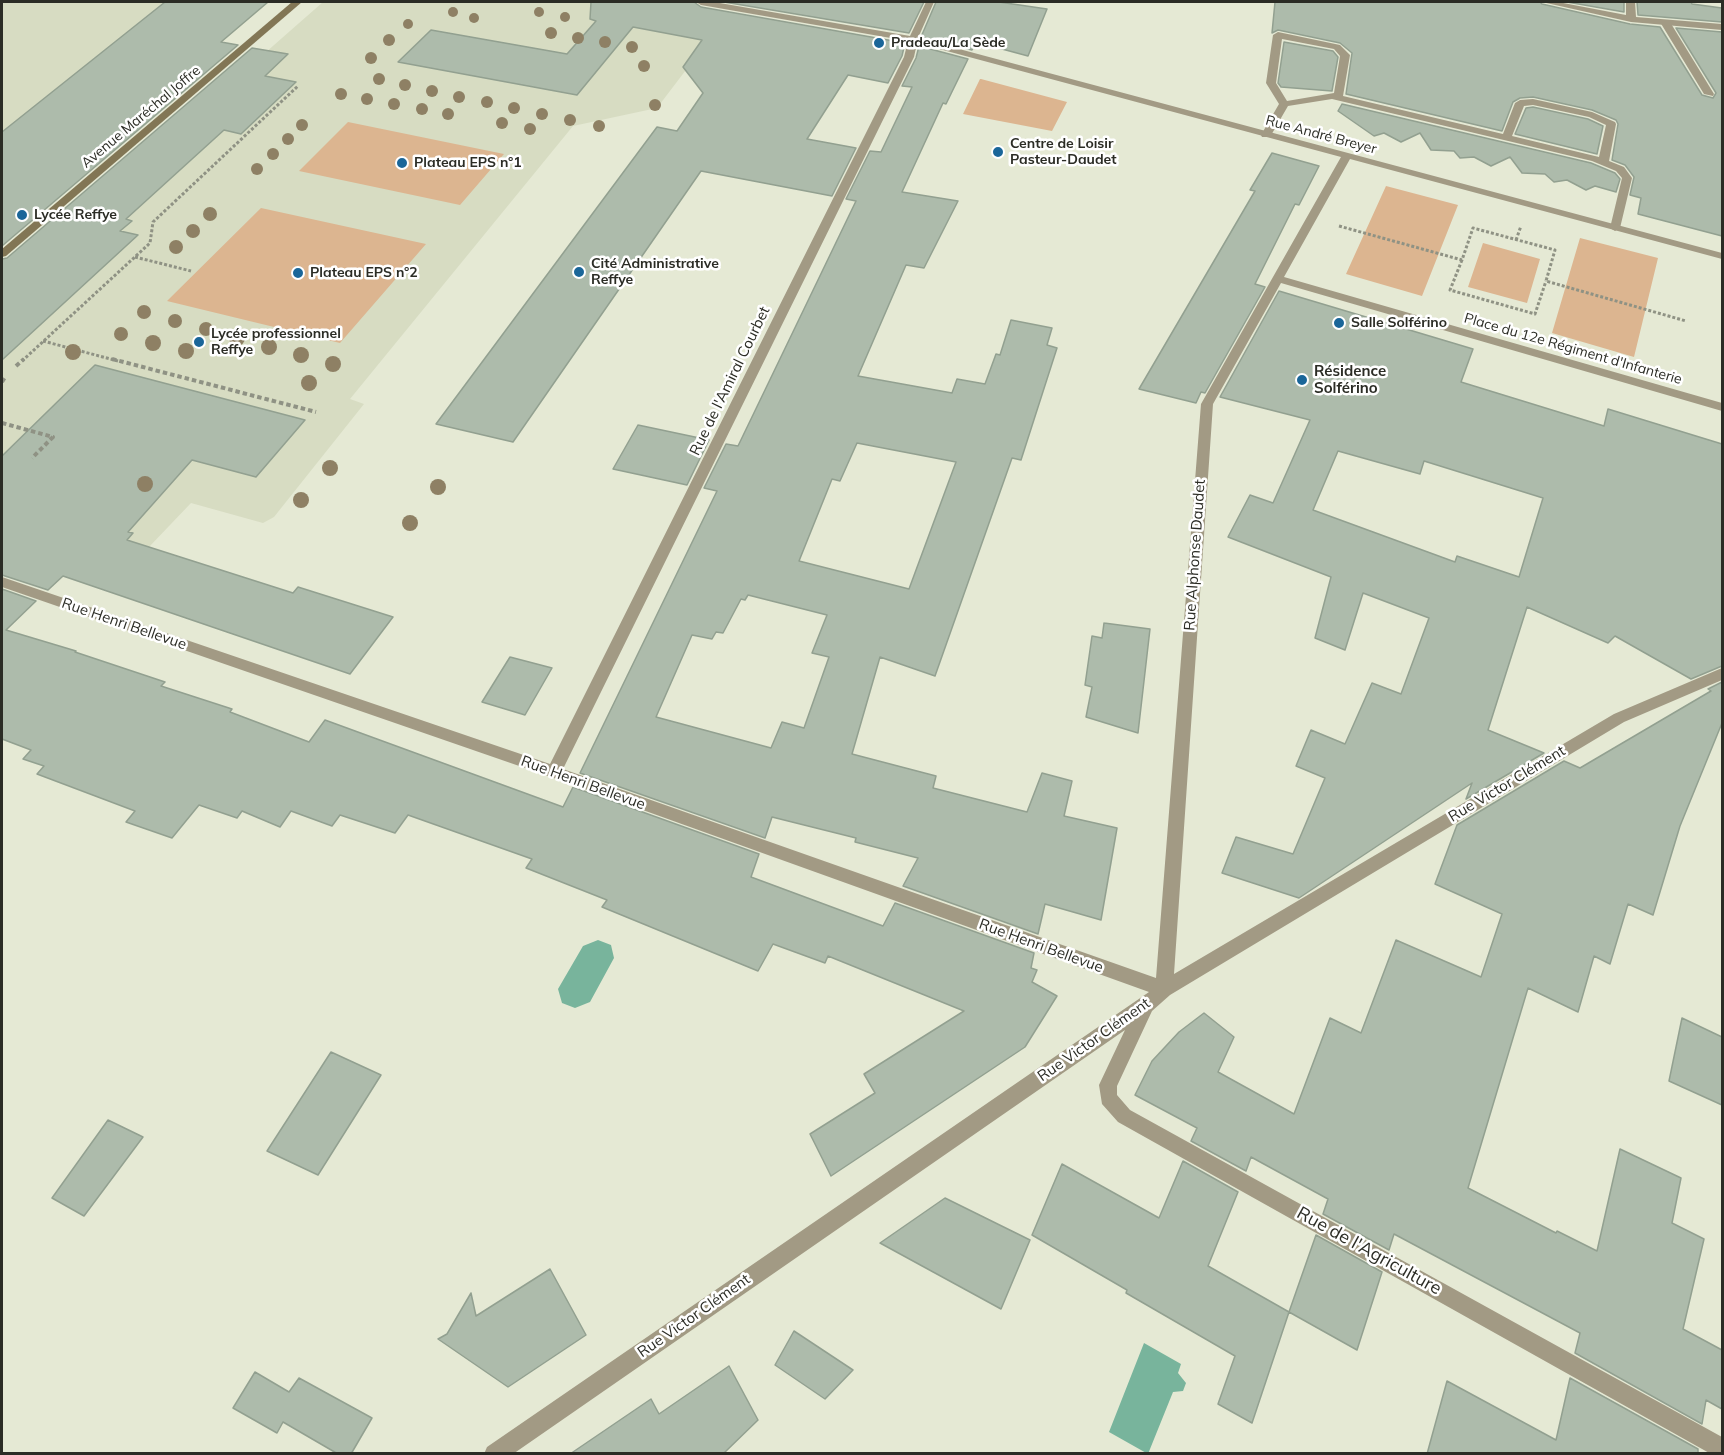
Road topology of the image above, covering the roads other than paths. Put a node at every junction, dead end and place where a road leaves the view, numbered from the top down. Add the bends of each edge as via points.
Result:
1 (297, 2) edge
2 (701, 2) edge
3 (930, 2) edge
4 (1547, 2) edge
5 (1631, 2) edge
6 (1631, 19) junction
7 (1665, 22) junction
8 (1722, 27) edge
9 (913, 39) junction
10 (1709, 94) dead end
11 (1338, 98) junction
12 (1284, 104) junction
13 (1266, 135) junction
14 (1506, 138) junction
15 (1346, 157) junction
16 (1603, 162) junction
17 (1615, 228) junction
18 (2, 254) edge
19 (1722, 256) edge
20 (1278, 279) junction
21 (1722, 407) edge
22 (2, 582) edge
23 (1722, 674) edge
24 (554, 772) junction
25 (1164, 989) junction
26 (1145, 1006) junction
27 (1722, 1448) edge
28 (494, 1454) edge

1 - 18 main road, Avenue Maréchal Joffre
2 - 9 street, Rue André Breyer
3 - 9 street, Rue de l'Amiral Courbet
4 - 6 street
5 - 6 street
6 - 7 street
7 - 8 street
7 - 10 street
9 - 13 street, Rue André Breyer
9 - 24 street, Rue de l'Amiral Courbet via 909,57
11 - 12 street
11 - 12 street via 1345,55 1337,46 1278,35 1271,82
11 - 14 street
12 - 13 street
13 - 15 street, Rue André Breyer
14 - 16 street
14 - 16 street via 1520,103 1533,102 1592,115 1611,124
15 - 17 street, Rue André Breyer
15 - 20 street, Rue Alphonse Daudet
16 - 17 street via 1620,169 1627,178
17 - 19 street, Rue André Breyer
20 - 21 street, Place du 12e Régiment d'Infanterie
20 - 25 street, Rue Alphonse Daudet via 1207,404
22 - 24 street, Rue Henri Bellevue
23 - 25 street, Rue Victor Clément via 1619,718
24 - 25 street, Rue Henri Bellevue
25 - 26 street, Rue Victor Clément
26 - 27 street, Rue de l'Agriculture via 1108,1085 1108,1098 1124,1116
26 - 28 street, Rue Victor Clément

